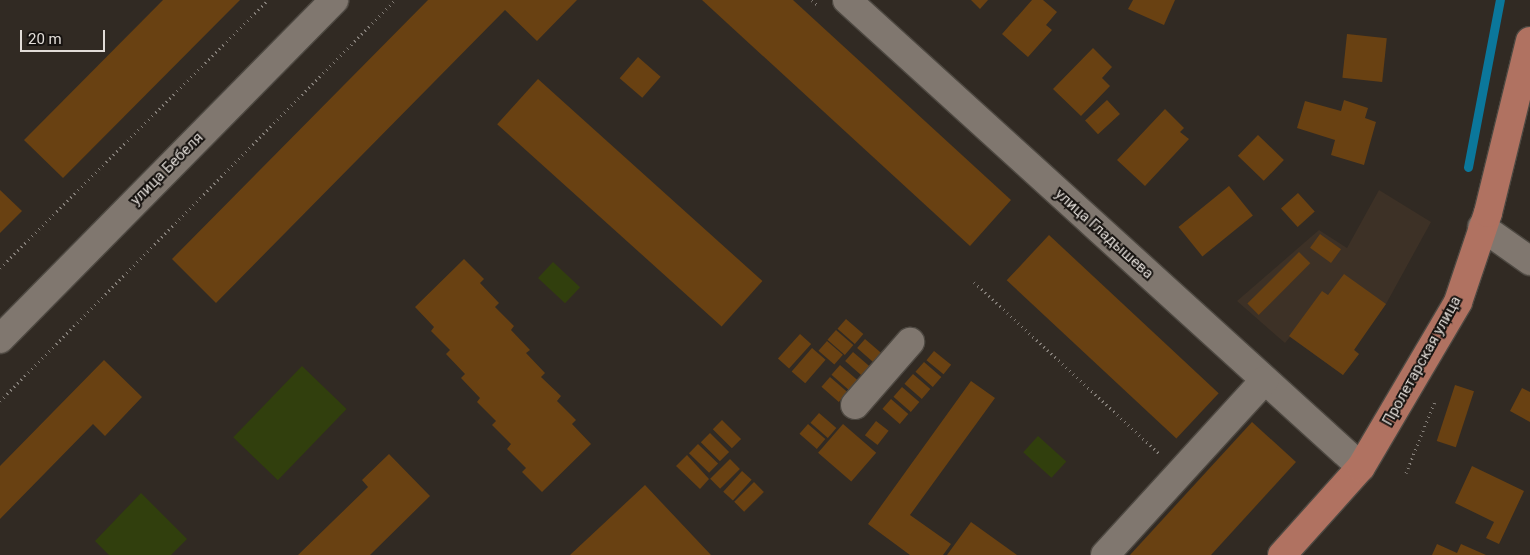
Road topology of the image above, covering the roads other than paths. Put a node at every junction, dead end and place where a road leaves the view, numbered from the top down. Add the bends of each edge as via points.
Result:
1 (334, 0) edge
2 (847, 0) edge
3 (1530, 41) edge
4 (1522, 104) edge
5 (1482, 227) junction
6 (1530, 262) edge
7 (0, 339) edge
8 (910, 342) dead end
9 (1265, 380) junction
10 (855, 405) dead end
11 (1361, 467) junction
12 (1105, 555) edge
13 (1282, 555) edge

1 - 7 street, улица Бебеля
2 - 9 street, улица Гладышева
3 - 4 main road, Пролетарская улица
4 - 5 main road, Пролетарская улица
5 - 6 street
5 - 11 main road, Пролетарская улица via 1458,302
8 - 10 street
9 - 11 street, улица Гладышева
9 - 12 street
11 - 13 main road, Пролетарская улица

